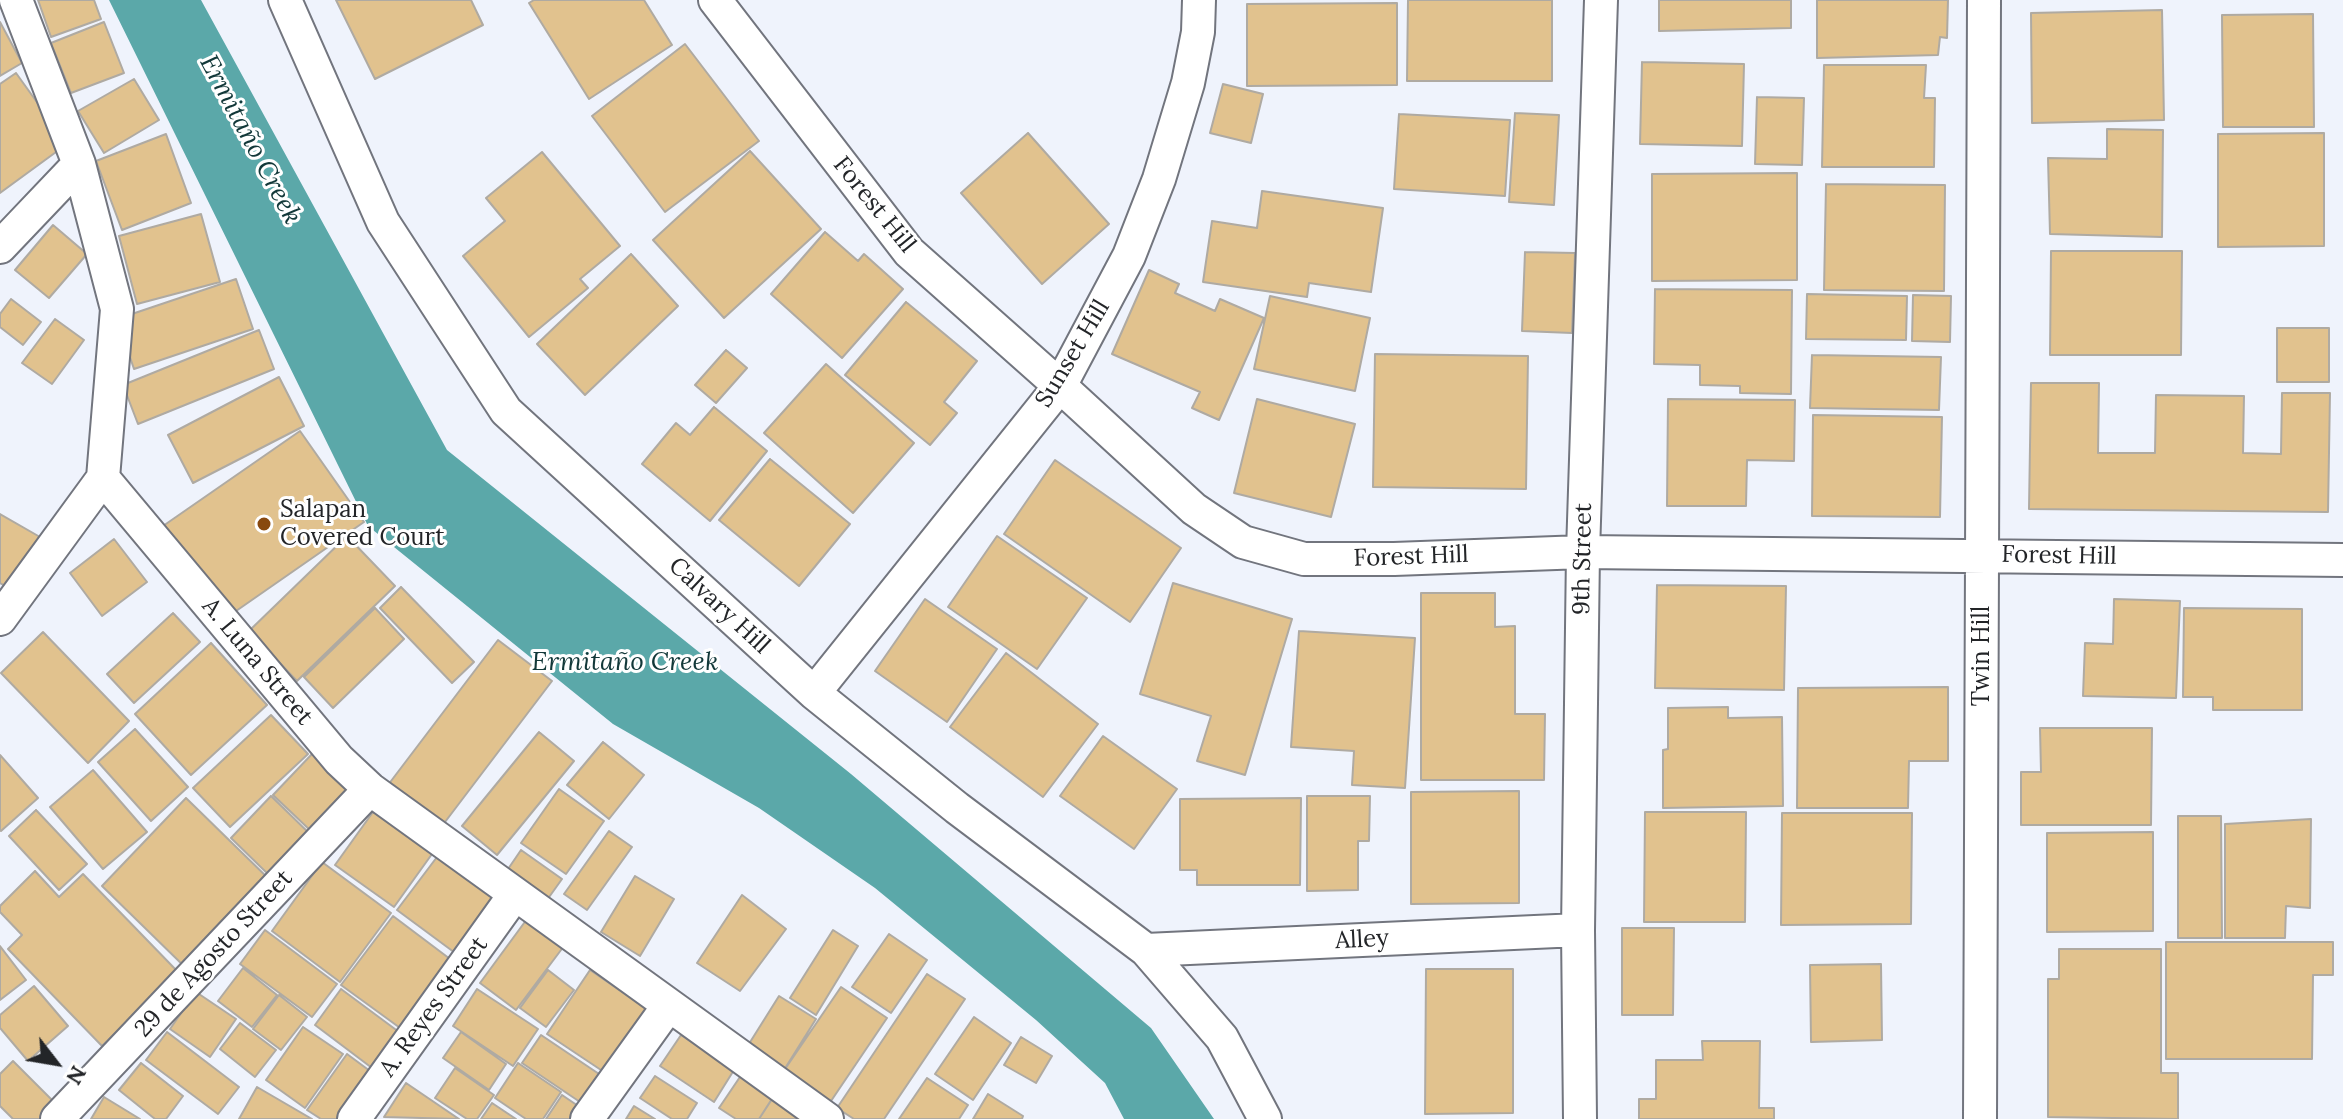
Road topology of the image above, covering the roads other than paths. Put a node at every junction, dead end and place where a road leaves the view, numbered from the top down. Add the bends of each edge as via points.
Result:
1 (16, 0) edge
2 (285, 0) edge
3 (715, 0) edge
4 (1199, 0) edge
5 (1601, 0) edge
6 (1984, 0) edge
7 (79, 164) junction
8 (0, 247) edge
9 (1060, 386) junction
10 (103, 478) junction
11 (1583, 552) junction
12 (1983, 555) junction
13 (2343, 560) edge
14 (0, 619) edge
15 (814, 693) junction
16 (370, 789) junction
17 (515, 894) junction
18 (1578, 930) junction
19 (1146, 950) junction
20 (669, 1005) junction
21 (822, 1118) edge
22 (57, 1119) edge
23 (354, 1119) edge
24 (587, 1119) edge
25 (1265, 1119) edge
26 (1580, 1119) edge
27 (1980, 1119) edge

1 - 7 street
2 - 15 street, Calvary Hill via 383,222 506,411
3 - 9 street, Forest Hill via 909,252
4 - 9 street, Sunset Hill via 1188,83 1159,179 1129,256
5 - 11 street, 9th Street
6 - 12 street, Twin Hill
7 - 8 street
7 - 10 street via 117,309
9 - 11 street, Forest Hill via 1194,509 1243,542 1304,559
9 - 15 street, Sunset Hill
10 - 14 street
10 - 16 street, A. Luna Street via 339,760
11 - 12 street, Forest Hill
11 - 18 street, 9th Street
12 - 13 street, Forest Hill
12 - 27 street, Twin Hill
15 - 19 street, Calvary Hill
16 - 17 street, A. Luna Street
16 - 22 street, 29 de Agosto Street
17 - 20 street, A. Luna Street
17 - 23 street, A. Reyes Street
18 - 19 street, Alley
18 - 26 street, 9th Street
19 - 25 street, Calvary Hill via 1222,1038
20 - 21 street, A. Luna Street
20 - 24 street

